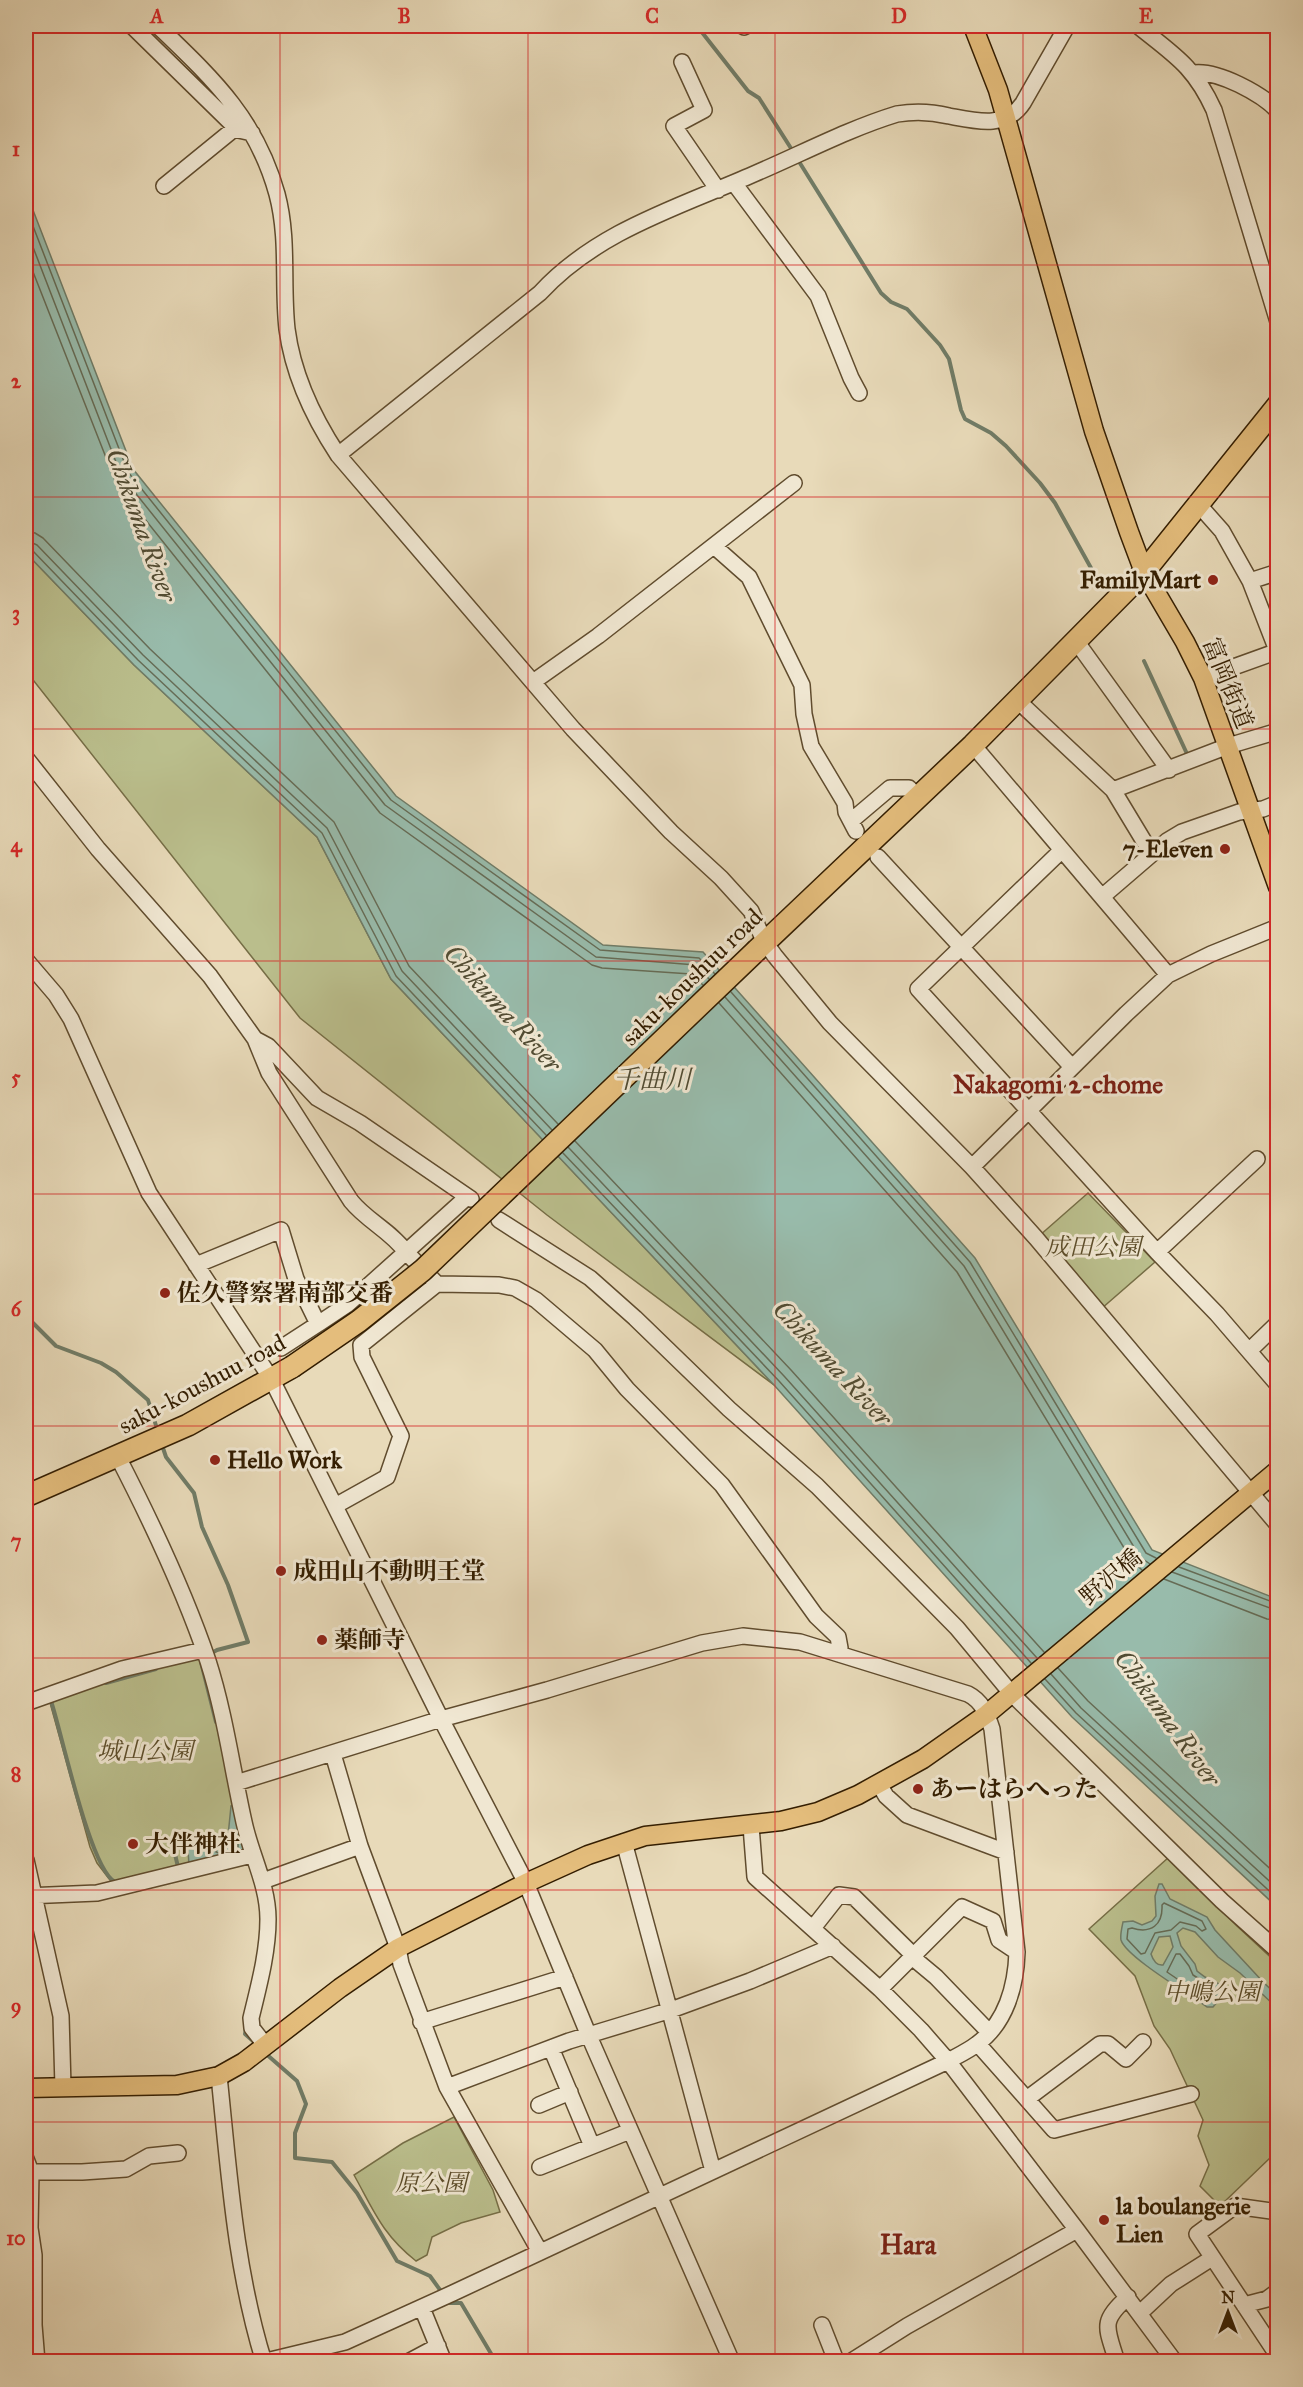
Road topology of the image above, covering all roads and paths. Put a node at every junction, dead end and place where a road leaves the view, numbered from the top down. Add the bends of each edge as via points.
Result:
1 (132, 26) edge
2 (158, 26) edge
3 (973, 26) edge
4 (1067, 26) edge
5 (1138, 26) edge
6 (682, 62) dead end
7 (1194, 73) junction
8 (1278, 111) edge
9 (1006, 118) junction
10 (234, 129) junction
11 (252, 134) junction
12 (735, 183) junction
13 (164, 186) dead end
14 (718, 190) junction
15 (1278, 321) edge
16 (860, 393) dead end
17 (1278, 405) edge
18 (338, 455) junction
19 (794, 483) dead end
20 (1199, 505) junction
21 (715, 547) junction
22 (1144, 572) junction
23 (1278, 572) edge
24 (1250, 581) junction
25 (1076, 641) junction
26 (1277, 652) edge
27 (1203, 678) junction
28 (533, 682) junction
29 (1017, 700) junction
30 (1278, 731) edge
31 (973, 745) junction
32 (1227, 746) junction
33 (26, 758) edge
34 (1169, 770) junction
35 (1113, 790) junction
36 (917, 798) junction
37 (1278, 803) edge
38 (1250, 810) junction
39 (1062, 850) junction
40 (1151, 853) junction
41 (878, 856) dead end
42 (1278, 887) edge
43 (1102, 896) junction
44 (1278, 927) edge
45 (760, 946) junction
46 (960, 947) junction
47 (26, 960) edge
48 (1168, 975) junction
49 (255, 1039) junction
50 (1072, 1067) junction
51 (1028, 1109) junction
52 (1257, 1160) dead end
53 (972, 1167) junction
54 (499, 1220) dead end
55 (406, 1252) junction
56 (1157, 1252) junction
57 (196, 1265) junction
58 (437, 1284) junction
59 (1278, 1323) edge
60 (318, 1324) junction
61 (281, 1348) dead end
62 (1249, 1351) junction
63 (272, 1380) junction
64 (1278, 1385) edge
65 (118, 1457) junction
66 (1278, 1470) edge
67 (1246, 1495) junction
68 (26, 1496) edge
69 (335, 1506) junction
70 (1278, 1525) edge
71 (203, 1650) junction
72 (839, 1654) junction
73 (1011, 1693) junction
74 (26, 1703) edge
75 (987, 1714) junction
76 (441, 1719) junction
77 (333, 1754) junction
78 (236, 1783) junction
79 (879, 1784) junction
80 (751, 1826) junction
81 (624, 1842) junction
82 (360, 1846) junction
83 (1006, 1852) junction
84 (252, 1855) junction
85 (26, 1860) edge
86 (263, 1881) junction
87 (526, 1883) junction
88 (29, 1895) edge
89 (813, 1928) junction
90 (833, 1946) junction
91 (398, 1948) junction
92 (1278, 1951) edge
93 (1017, 1952) junction
94 (912, 1957) junction
95 (565, 1977) junction
96 (880, 1989) junction
97 (670, 2010) junction
98 (421, 2022) junction
99 (989, 2032) junction
100 (589, 2036) junction
101 (1143, 2042) dead end
102 (978, 2044) junction
103 (266, 2046) junction
104 (551, 2048) junction
105 (948, 2061) junction
106 (219, 2076) junction
107 (63, 2087) junction
108 (447, 2087) junction
109 (26, 2088) edge
110 (570, 2092) junction
111 (1191, 2094) dead end
112 (1028, 2098) junction
113 (539, 2105) dead end
114 (630, 2131) junction
115 (592, 2146) junction
116 (178, 2153) dead end
117 (28, 2165) edge
118 (540, 2167) dead end
119 (713, 2171) junction
120 (659, 2196) junction
121 (1278, 2212) edge
122 (1077, 2229) junction
123 (540, 2252) junction
124 (1212, 2258) junction
125 (1278, 2291) edge
126 (1128, 2297) junction
127 (1244, 2305) junction
128 (423, 2307) junction
129 (1140, 2313) junction
130 (822, 2325) dead end
131 (438, 2346) junction
132 (1278, 2356) edge
133 (38, 2361) edge
134 (263, 2361) edge
135 (408, 2361) edge
136 (444, 2361) edge
137 (732, 2361) edge
138 (839, 2361) edge
139 (850, 2361) edge
140 (1117, 2361) edge
141 (1175, 2361) edge

1 - 10 street
2 - 11 street via 216,82
3 - 9 main road, 富岡街道
4 - 9 street via 1018,111
5 - 7 street
6 - 14 street via 704,110 674,126
7 - 8 street via 1214,74 1237,84
7 - 15 street via 1214,110
9 - 12 street via 994,122 906,112
9 - 22 main road, 富岡街道 via 1094,431
10 - 11 street
10 - 13 street
11 - 18 street via 267,166 281,213 287,329 297,370 316,421
12 - 14 street
12 - 16 street via 818,296
14 - 18 street via 598,244
17 - 20 highway, saku-koushuu road
18 - 28 street
19 - 21 street
20 - 22 highway, saku-koushuu road
20 - 24 street via 1222,531
21 - 28 street
21 - 36 street via 749,577 802,686 811,746 854,826 891,788 909,788
22 - 25 highway, saku-koushuu road
22 - 27 main road, 富岡街道
23 - 24 street
24 - 26 street
25 - 29 highway, saku-koushuu road
25 - 34 street
26 - 27 street
27 - 32 main road, 富岡街道
28 - 45 street via 623,782 751,911
29 - 31 highway, saku-koushuu road
29 - 35 street
30 - 32 street
31 - 36 highway, saku-koushuu road
31 - 39 street
32 - 34 street
32 - 38 main road, 富岡街道
33 - 49 street via 98,849 210,976
34 - 35 street
35 - 40 street
36 - 45 highway, saku-koushuu road
37 - 38 street
38 - 40 street via 1182,832
38 - 42 main road, 富岡街道
39 - 43 street
39 - 46 street
40 - 43 street
41 - 46 street
43 - 48 street
44 - 48 street
45 - 53 street
45 - 63 highway, saku-koushuu road, bridge via 423,1270 359,1321
46 - 50 street
46 - 51 street via 918,989
47 - 57 street via 71,1019 149,1192
48 - 50 street
49 - 55 street via 269,1073 351,1201 397,1239
49 - 55 street via 268,1046 317,1098 469,1198
50 - 51 street
51 - 53 street
51 - 56 street
52 - 56 street
53 - 67 street via 1036,1238
54 - 73 street via 590,1278 817,1486 957,1628
55 - 58 street
55 - 60 street via 348,1304
56 - 62 street
57 - 60 street via 281,1230 296,1279
57 - 63 street
58 - 69 street via 361,1345 362,1357 401,1436 387,1477
58 - 72 street via 515,1288 536,1300 586,1342 722,1485 816,1616 838,1637
59 - 62 street
60 - 61 street
62 - 64 street
63 - 65 highway, saku-koushuu road
63 - 69 street
65 - 68 highway, saku-koushuu road
65 - 71 street via 174,1572
66 - 67 main road, 野沢橋
67 - 70 street
67 - 73 main road, 野沢橋
69 - 76 street
71 - 74 street via 122,1669
71 - 78 street
72 - 75 street via 968,1694 977,1699
72 - 76 street via 800,1642 743,1636 702,1644
73 - 75 main road, 野沢橋
73 - 92 street
75 - 79 main road, 野沢橋
75 - 83 street
76 - 77 street
76 - 87 street
77 - 78 street
77 - 82 street
78 - 84 street
79 - 80 main road, 野沢橋 via 818,1812
79 - 83 street via 907,1815
80 - 81 main road, 野沢橋 via 668,1832
80 - 89 street via 753,1874
81 - 87 main road, 野沢橋
81 - 97 street
82 - 86 street
82 - 91 street
83 - 93 street
84 - 86 street
84 - 88 street via 97,1893
85 - 88 street
86 - 103 street via 267,1938 251,2018 252,2028
87 - 91 main road, 野沢橋
87 - 95 street
88 - 107 street via 61,2016
89 - 90 street
89 - 94 street via 839,1895 854,1897
90 - 96 street
90 - 97 street
91 - 98 street
91 - 103 main road, 野沢橋
93 - 94 street via 999,1940 993,1921 962,1907
93 - 99 street via 1012,1991
94 - 96 street
94 - 99 street
95 - 98 street
95 - 100 street
96 - 105 street
97 - 100 street
97 - 119 street
98 - 108 street
99 - 102 street
100 - 104 street
100 - 114 street
101 - 112 street via 1126,2059 1108,2044 1100,2044
102 - 105 street
102 - 112 street
103 - 106 main road, 野沢橋
104 - 108 street
104 - 110 street
105 - 119 street
105 - 122 street
106 - 107 main road, 野沢橋 via 177,2085
106 - 134 street via 239,2263
107 - 109 main road, 野沢橋
108 - 123 street
110 - 113 street
110 - 115 street
111 - 112 street via 1054,2130
114 - 115 street
114 - 120 street
115 - 118 street
116 - 117 street via 149,2156 126,2169 82,2172
117 - 133 street
119 - 120 street
120 - 123 street
120 - 137 street
121 - 124 street via 1235,2206 1197,2234
122 - 126 street
122 - 139 street
123 - 128 street
124 - 127 street
124 - 129 street via 1172,2284
125 - 127 street via 1267,2299
126 - 129 street
126 - 140 street via 1114,2309 1107,2323
127 - 132 street
128 - 131 street
128 - 134 street via 345,2342
129 - 141 street
130 - 138 street
131 - 135 street
131 - 136 street

